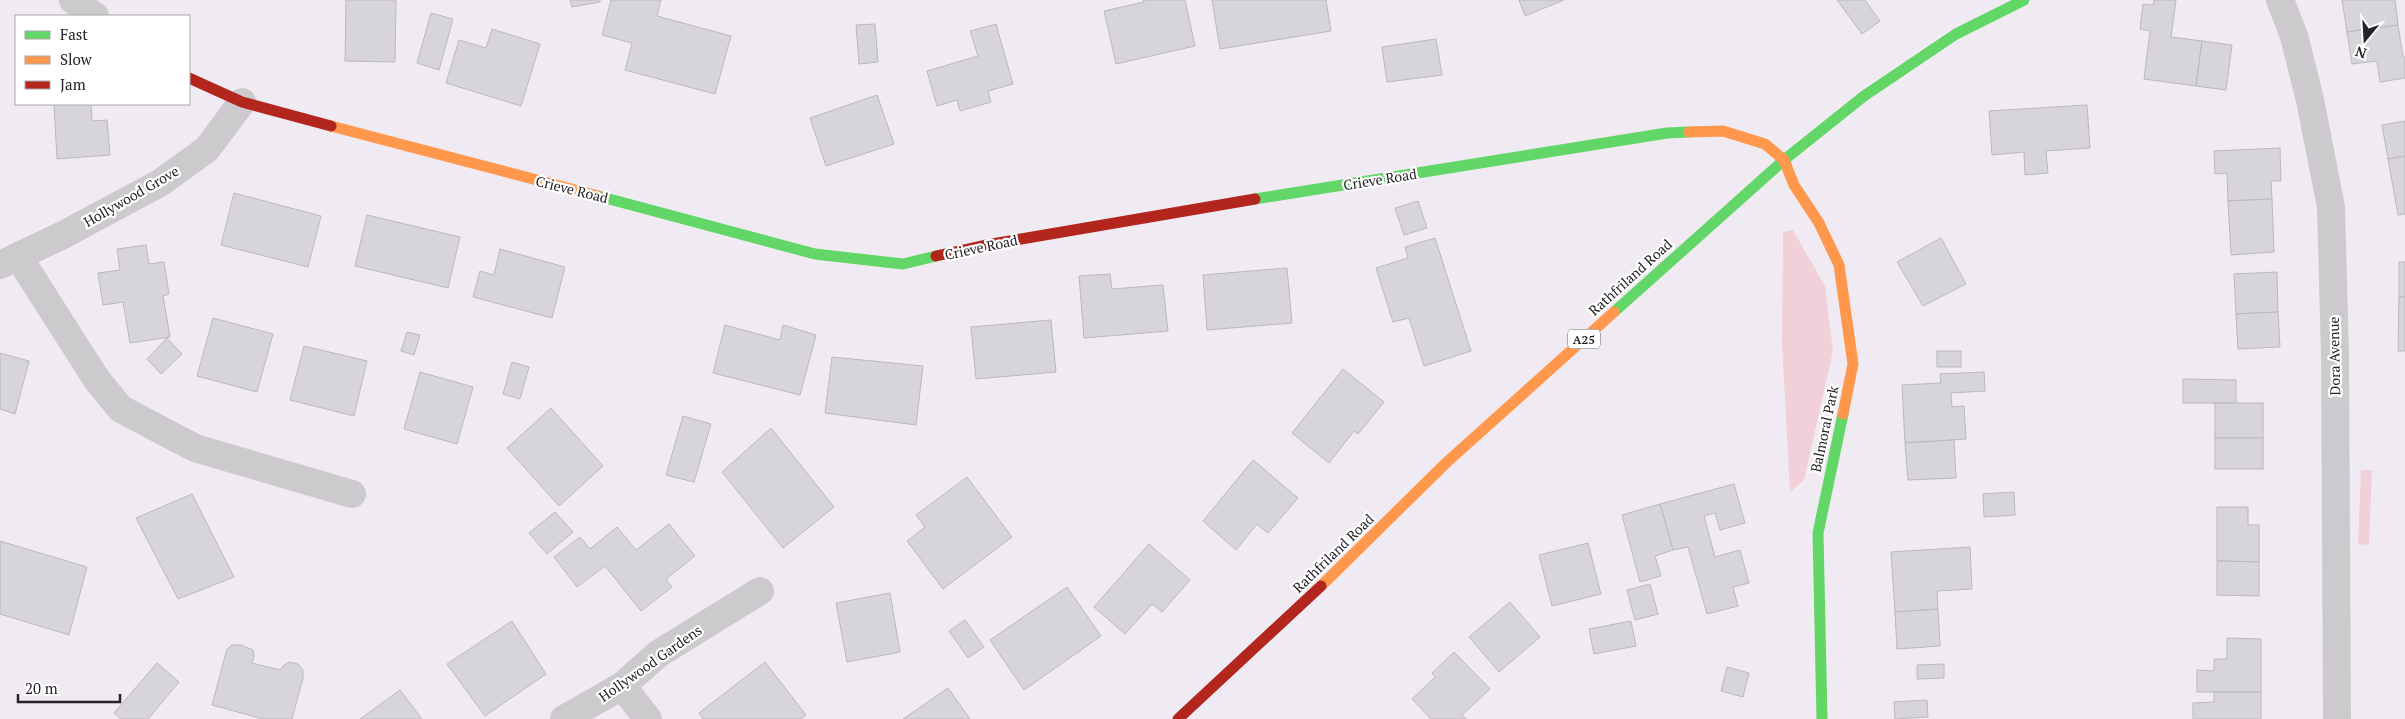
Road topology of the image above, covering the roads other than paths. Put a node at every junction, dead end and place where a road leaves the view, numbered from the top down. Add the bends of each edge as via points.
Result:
1 (73, 0) edge
2 (2024, 0) edge
3 (2280, 0) edge
4 (94, 15) edge
5 (190, 78) edge
6 (242, 102) junction
7 (1784, 160) junction
8 (9, 261) edge
9 (352, 494) dead end
10 (760, 591) dead end
11 (622, 686) junction
12 (564, 719) edge
13 (648, 719) edge
14 (1178, 719) edge
15 (1822, 719) edge
16 (2337, 719) edge

1 - 4 street
2 - 7 street, Rathfriland Road / A25 via 1956,34 1864,96
3 - 16 street, Dora Avenue via 2294,36 2310,100 2331,207
5 - 6 street, Crieve Road
6 - 7 street, Crieve Road via 815,254 903,264 986,245 1221,204 1667,133 1723,131 1765,144
6 - 8 street, Hollywood Grove via 207,148 160,182 63,236
7 - 14 street, Rathfriland Road / A25 via 1447,462 1330,578
7 - 15 street, Balmoral Park via 1794,185 1819,223 1839,265 1853,364 1818,533
8 - 9 street via 121,409 195,448
10 - 11 street, Hollywood Gardens via 658,654
11 - 12 street, Hollywood Gardens
11 - 13 street

